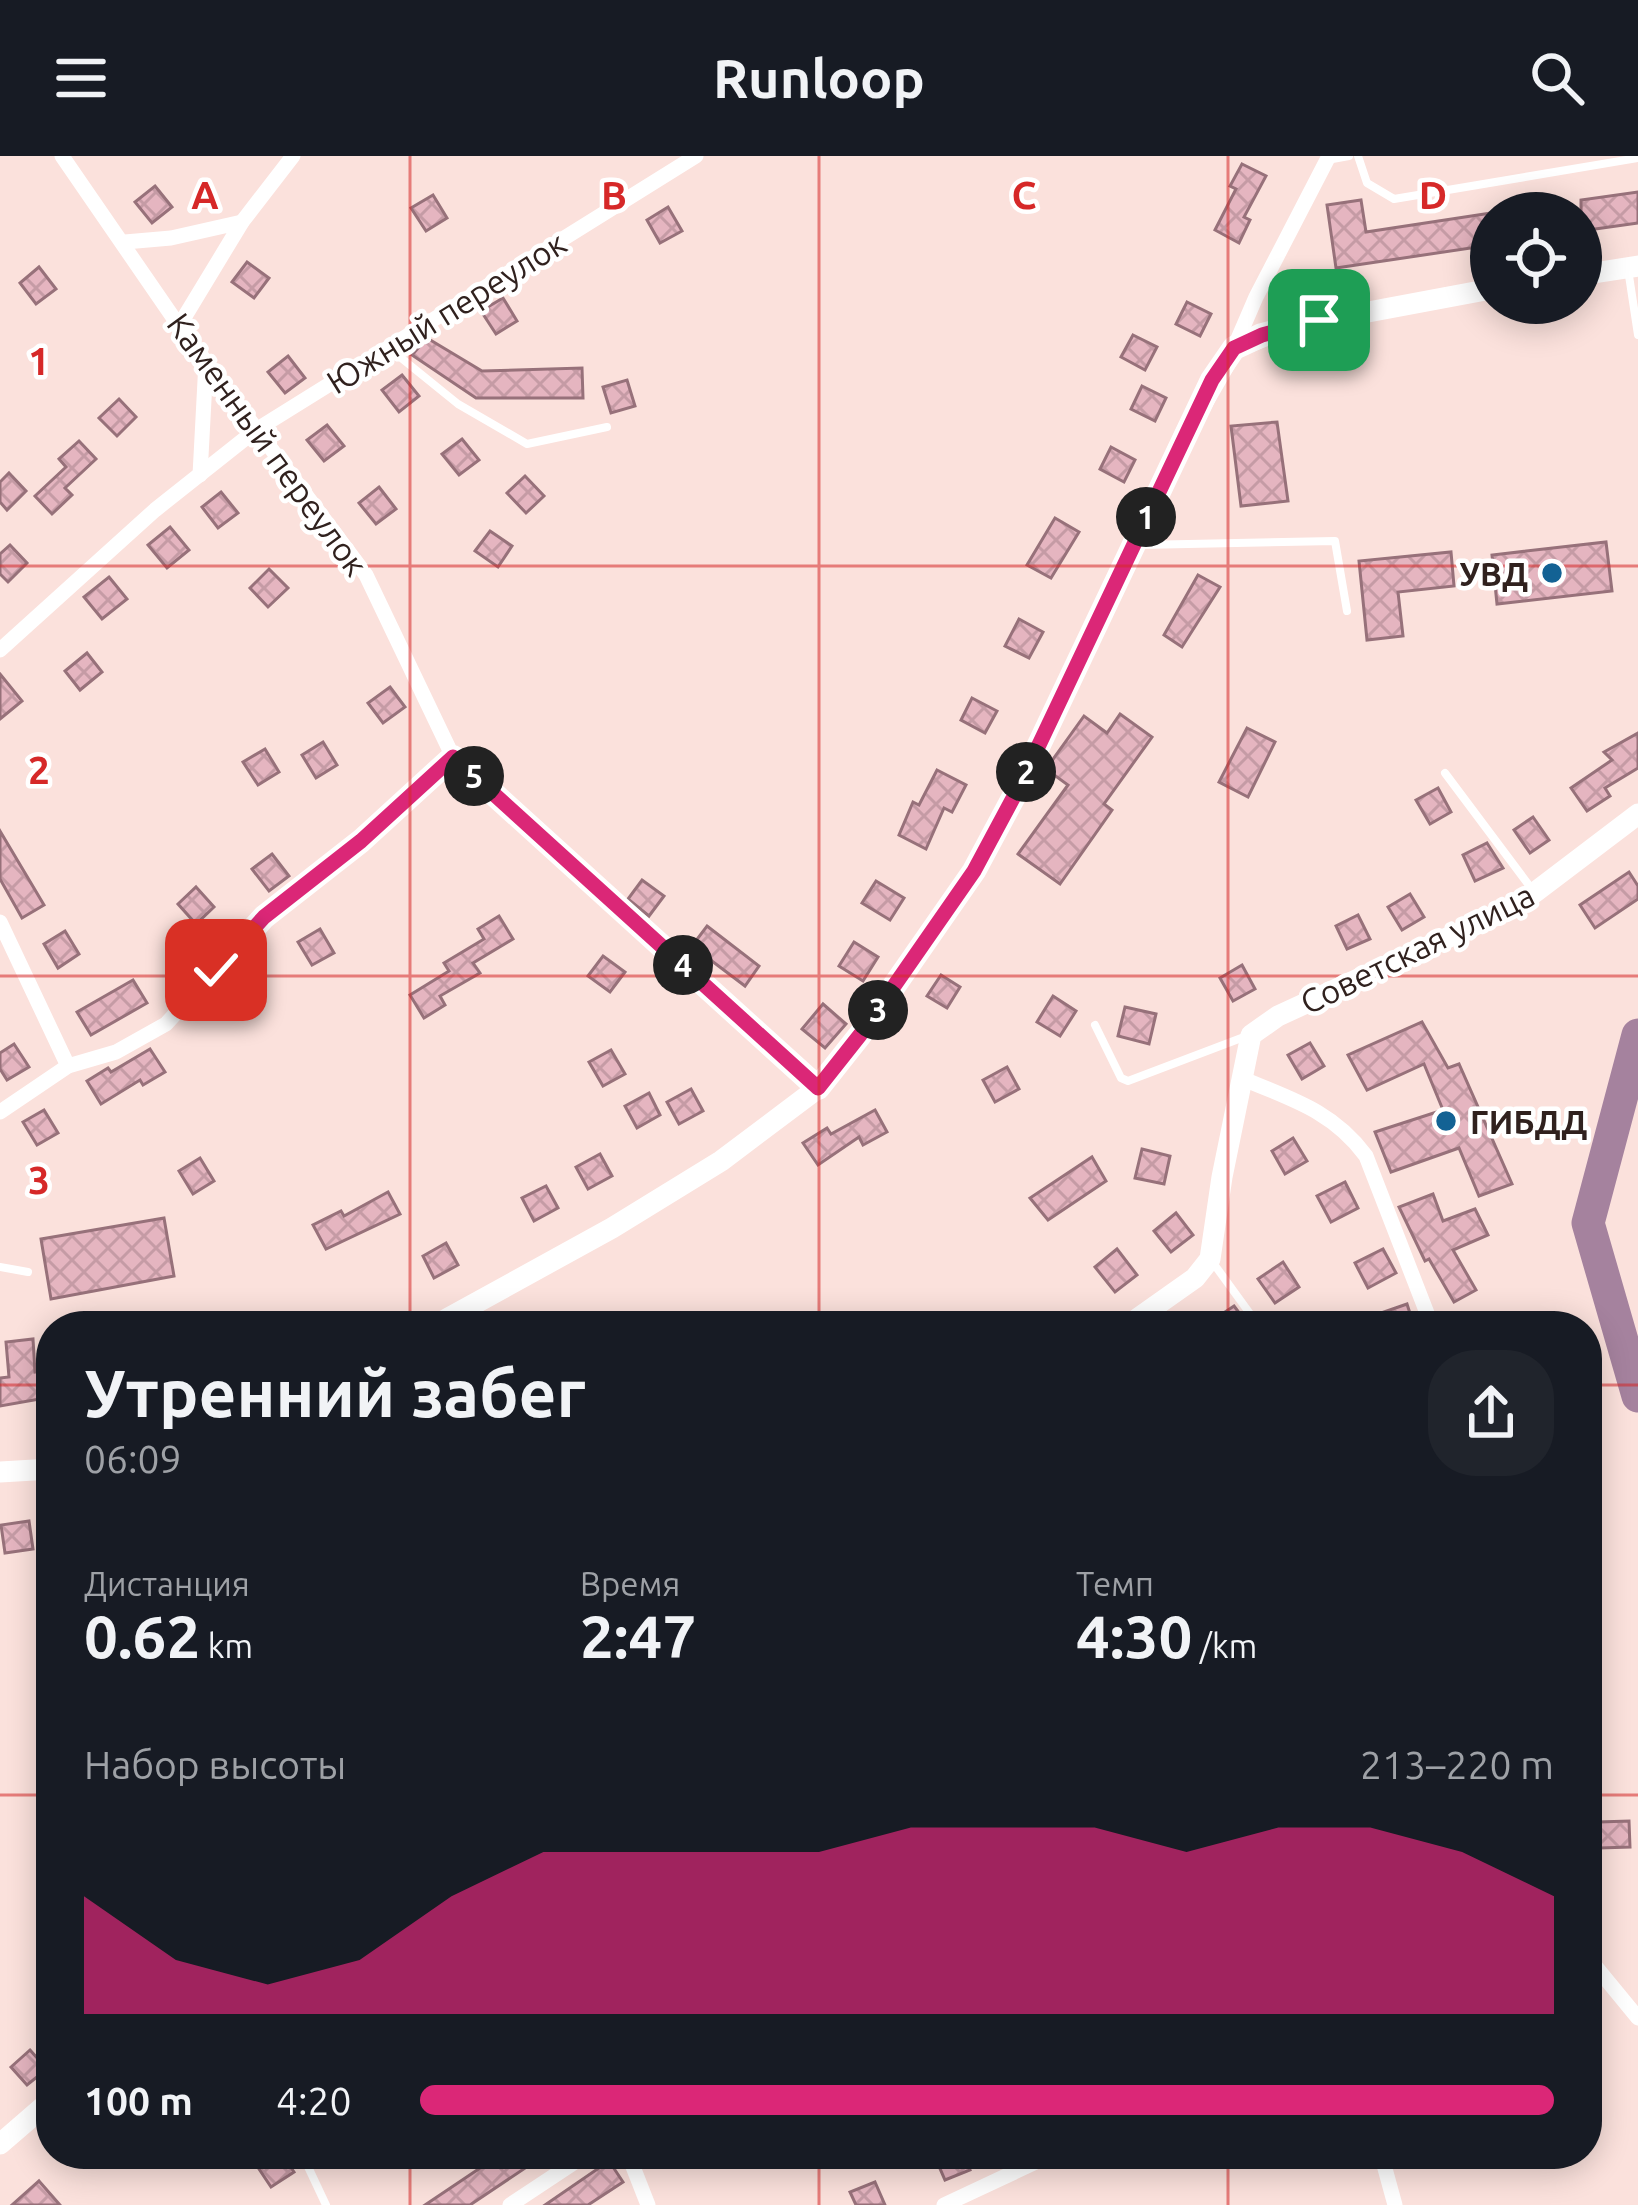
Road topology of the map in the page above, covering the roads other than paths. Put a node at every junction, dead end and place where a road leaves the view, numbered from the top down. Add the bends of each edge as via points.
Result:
1 (62, 156) edge
2 (293, 156) edge
3 (696, 156) edge
4 (1353, 156) edge
5 (1328, 158) edge
6 (1638, 158) edge
7 (242, 222) junction
8 (125, 242) junction
9 (1633, 267) edge
10 (1602, 272) edge
11 (1470, 294) edge
12 (179, 326) junction
13 (1638, 335) edge
14 (389, 348) junction
15 (1234, 348) junction
16 (206, 362) junction
17 (608, 428) dead end
18 (256, 430) junction
19 (200, 475) junction
20 (1132, 545) junction
21 (1347, 610) dead end
22 (0, 650) edge
23 (453, 757) junction
24 (1445, 773) dead end
25 (1638, 814) edge
26 (1534, 893) junction
27 (0, 922) edge
28 (1095, 1025) dead end
29 (1251, 1035) junction
30 (68, 1066) junction
31 (1244, 1079) junction
32 (818, 1088) junction
33 (0, 1112) edge
34 (1210, 1259) junction
35 (0, 1267) edge
36 (28, 1272) dead end
37 (461, 1311) edge
38 (1148, 1311) edge
39 (1248, 1311) edge
40 (1426, 1311) edge
41 (36, 1470) edge
42 (0, 1472) edge
43 (1602, 1974) edge
44 (1638, 2018) edge
45 (36, 2113) edge
46 (0, 2144) edge
47 (309, 2169) edge
48 (564, 2169) edge
49 (634, 2169) edge
50 (1021, 2169) edge
51 (1385, 2169) edge
52 (326, 2205) edge
53 (510, 2205) edge
54 (648, 2205) edge
55 (944, 2205) edge
56 (1395, 2205) edge

1 - 8 street, Каменный переулок
2 - 7 street
3 - 14 street, Южный переулок
4 - 5 lane
4 - 6 lane via 1367,183 1394,199
5 - 15 street
7 - 8 street
7 - 12 street
8 - 12 street, Каменный переулок
9 - 10 street
9 - 13 lane
11 - 15 street via 1288,327
12 - 16 street, Каменный переулок
14 - 17 lane via 458,404 527,444
14 - 18 street, Южный переулок
15 - 20 street
16 - 18 street, Каменный переулок
16 - 19 street
18 - 19 street, Южный переулок
18 - 23 street, Каменный переулок via 366,574
19 - 22 street, Южный переулок
20 - 21 lane via 1335,541
20 - 32 street via 974,871
23 - 30 street via 264,917 166,1024 116,1052
23 - 32 street, Каменный переулок
24 - 26 lane
25 - 26 street, Советская улица
26 - 29 street, Советская улица
27 - 30 street
28 - 29 lane via 1127,1081
29 - 31 street
30 - 33 street
31 - 34 street
31 - 40 street via 1319,1110 1348,1132 1366,1156
32 - 37 street via 708,1169
34 - 38 street
34 - 39 lane
35 - 36 lane
41 - 42 street
43 - 44 street
45 - 46 street
47 - 52 lane
48 - 53 street
49 - 54 street
50 - 55 street
51 - 56 street

